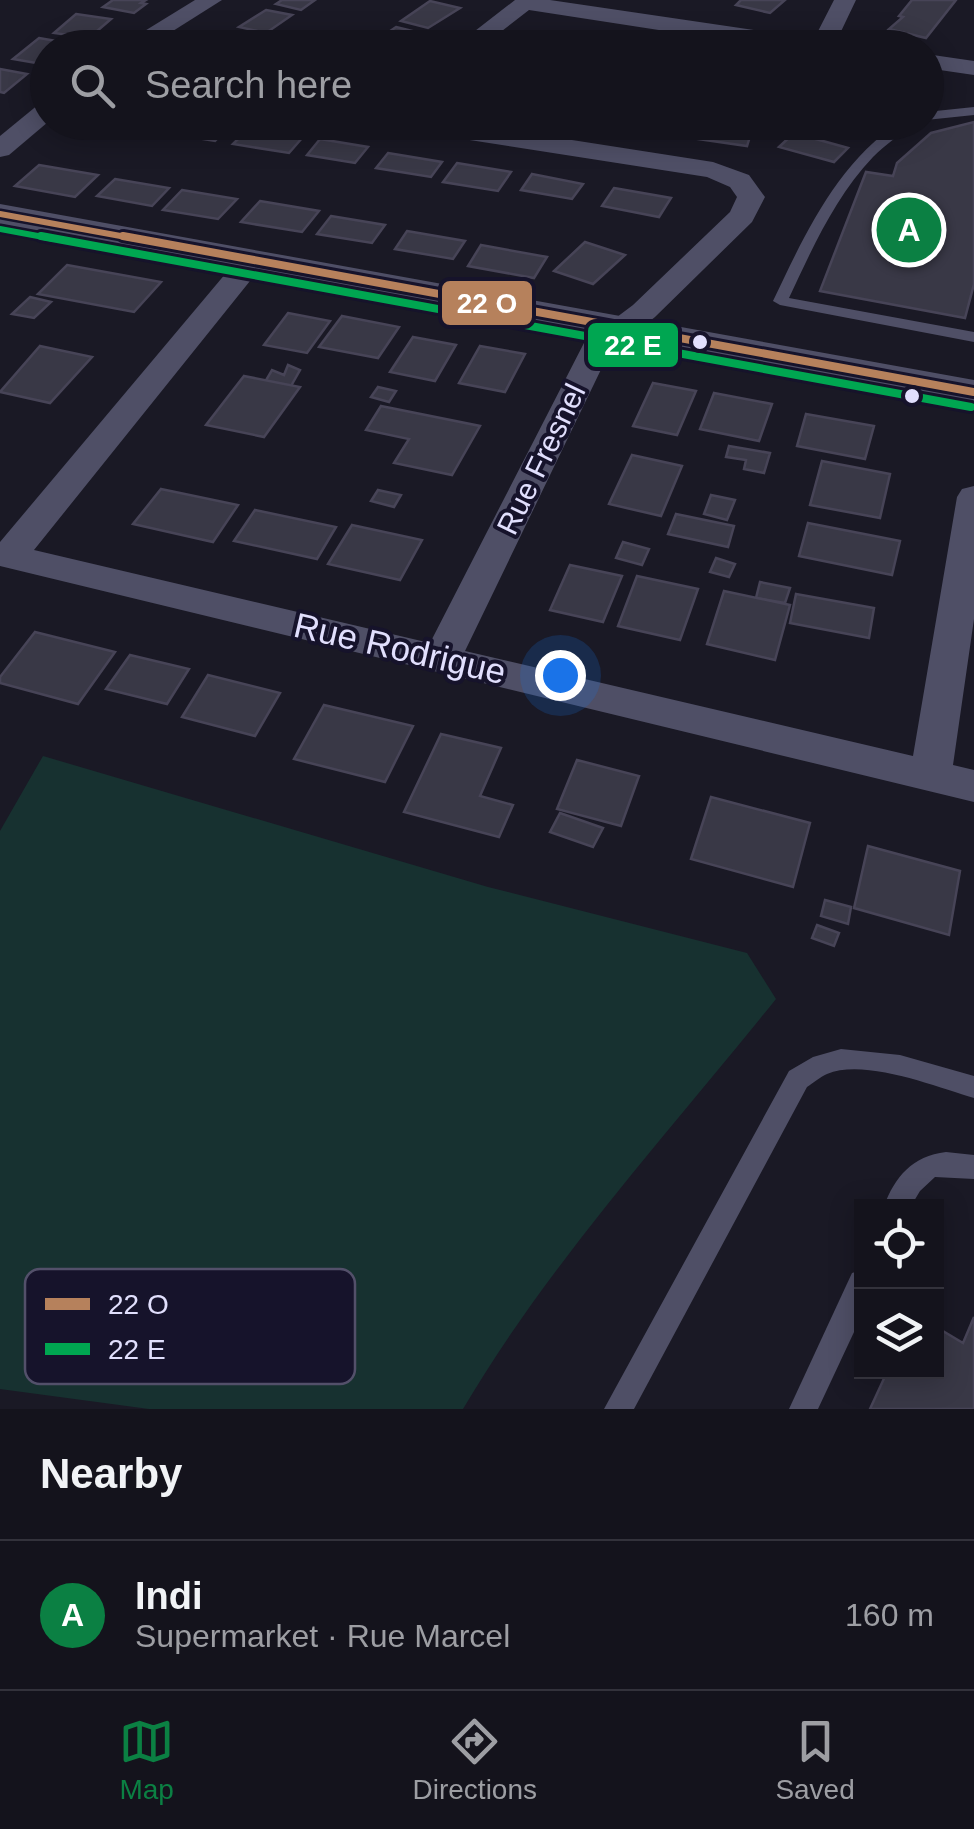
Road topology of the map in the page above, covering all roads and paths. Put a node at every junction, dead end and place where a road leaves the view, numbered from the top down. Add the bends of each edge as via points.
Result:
1 (210, 0) edge
2 (845, 0) edge
3 (527, 1) edge
4 (159, 30) edge
5 (488, 30) edge
6 (714, 30) edge
7 (832, 30) edge
8 (944, 64) edge
9 (974, 68) edge
10 (974, 111) edge
11 (944, 114) edge
12 (30, 124) edge
13 (523, 140) edge
14 (883, 140) edge
15 (0, 149) edge
16 (0, 214) edge
17 (252, 260) junction
18 (622, 328) junction
19 (974, 337) edge
20 (974, 392) edge
21 (974, 497) edge
22 (5, 555) edge
23 (442, 658) junction
24 (931, 776) junction
25 (974, 786) edge
26 (974, 1087) edge
27 (974, 1167) edge
28 (900, 1199) edge
29 (859, 1289) edge
30 (618, 1409) edge
31 (803, 1409) edge

1 - 4 street
2 - 7 street
3 - 5 street
3 - 6 street
8 - 9 street
10 - 11 lane
12 - 15 street
13 - 18 street, Rue Fresnel via 694,166 740,181 751,197 742,216
14 - 19 lane via 826,208 780,300
16 - 17 street
17 - 18 street
17 - 22 street
18 - 20 street
18 - 23 street, Rue Fresnel via 596,348
21 - 24 street
22 - 23 street, Rue Rodrigue
23 - 24 street, Rue Rodrigue
24 - 25 street, Rue Rodrigue
26 - 30 lane via 861,1062 826,1062 798,1080
27 - 28 lane via 936,1164 919,1170
29 - 31 lane

